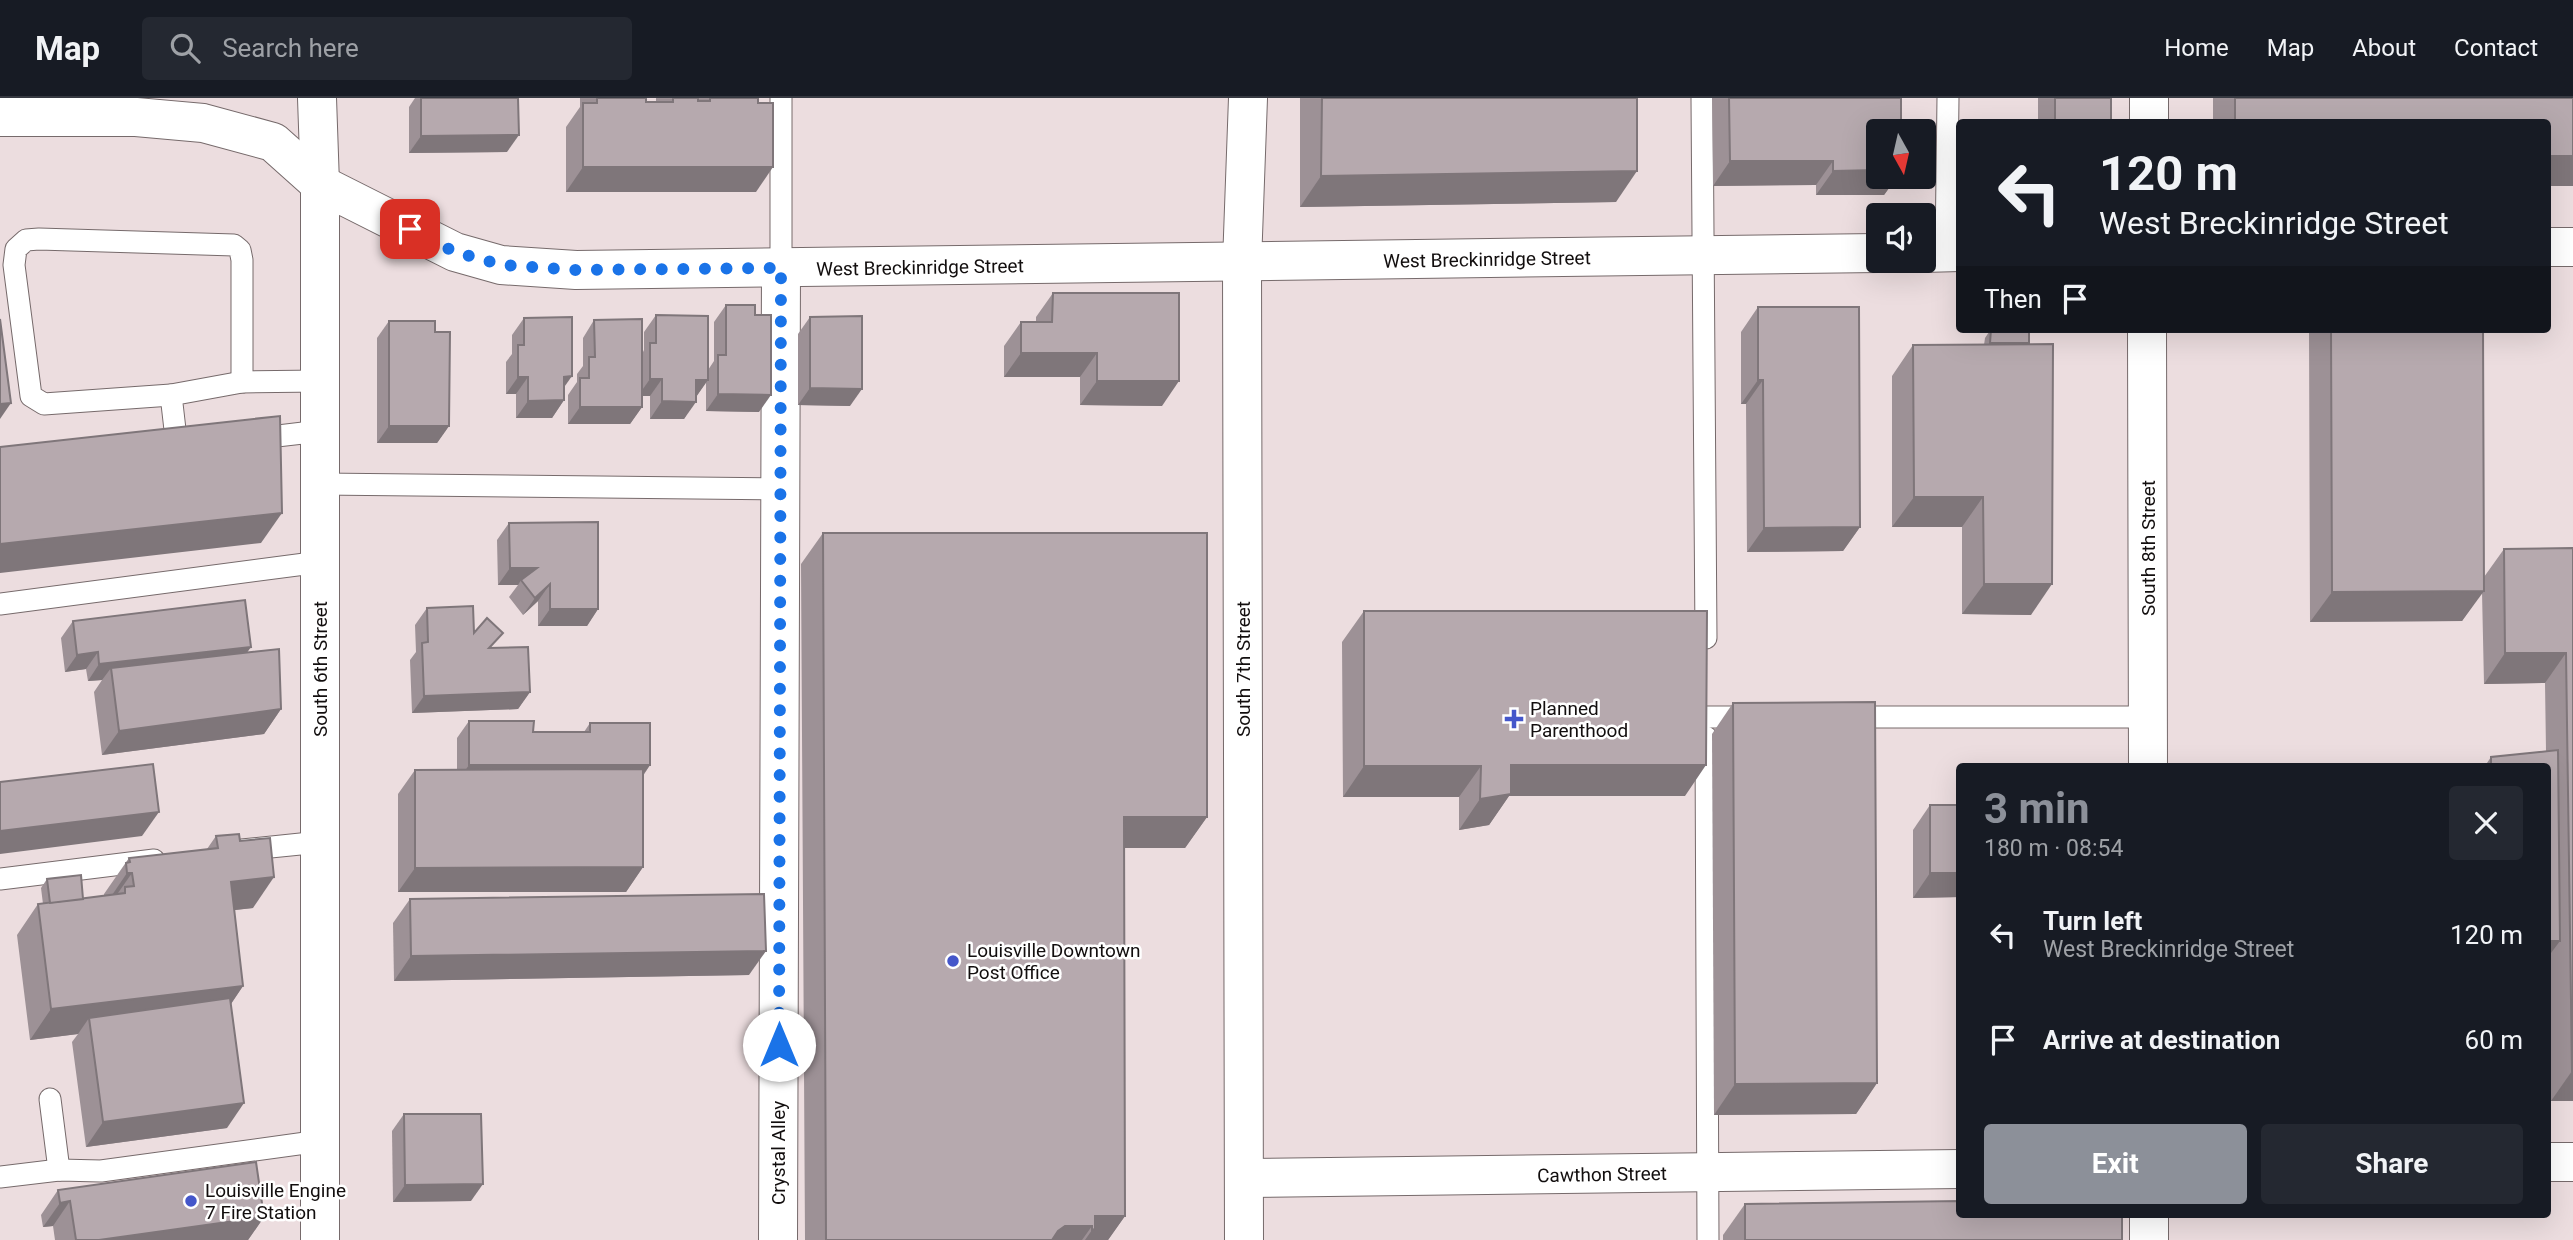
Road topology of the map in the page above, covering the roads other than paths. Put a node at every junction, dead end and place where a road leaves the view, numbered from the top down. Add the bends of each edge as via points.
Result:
1 (317, 98) edge
2 (781, 98) edge
3 (1248, 98) edge
4 (1702, 98) edge
5 (1948, 98) edge
6 (2149, 98) edge
7 (0, 117) edge
8 (2148, 119) edge
9 (320, 184) junction
10 (2551, 247) edge
11 (2573, 247) edge
12 (1866, 253) edge
13 (1943, 253) edge
14 (1703, 255) junction
15 (1242, 263) junction
16 (781, 268) junction
17 (2147, 333) edge
18 (242, 382) junction
19 (320, 382) junction
20 (171, 395) junction
21 (320, 431) junction
22 (229, 441) edge
23 (203, 444) edge
24 (320, 484) junction
25 (781, 489) junction
26 (320, 562) junction
27 (0, 604) edge
28 (1706, 661) edge
29 (1775, 717) edge
30 (1830, 717) edge
31 (2148, 717) junction
32 (2148, 763) edge
33 (320, 842) junction
34 (217, 853) edge
35 (177, 858) edge
36 (0, 879) edge
37 (50, 1099) dead end
38 (320, 1141) junction
39 (2551, 1162) edge
40 (2573, 1162) edge
41 (1956, 1169) edge
42 (59, 1170) junction
43 (1709, 1173) junction
44 (0, 1177) edge
45 (1244, 1178) junction
46 (2149, 1218) edge
47 (320, 1240) edge
48 (778, 1240) edge
49 (1244, 1240) edge
50 (1708, 1240) edge
51 (2149, 1240) edge

1 - 9 street, South 6th Street
2 - 16 lane
3 - 15 street, South 7th Street
4 - 14 lane
5 - 13 lane
6 - 8 street
7 - 9 street, West Breckinridge Street via 136,117 203,123 273,142
9 - 16 street, West Breckinridge Street via 455,252 502,265 576,270
9 - 19 street, South 6th Street
10 - 11 street
12 - 14 street, West Breckinridge Street
14 - 15 street, West Breckinridge Street
14 - 28 lane
15 - 16 street, West Breckinridge Street
15 - 45 street, South 7th Street
16 - 25 street, Crystal Alley
17 - 31 street, South 8th Street
18 - 19 lane
18 - 20 lane
18 - 20 lane via 242,260 234,245 38,239 26,240 16,249 14,265 31,396 44,404
19 - 21 street, South 6th Street
20 - 23 lane via 170,448
21 - 22 lane
21 - 24 street, South 6th Street
24 - 25 lane
24 - 26 street, South 6th Street
25 - 48 street, Crystal Alley
26 - 27 lane
26 - 33 street, South 6th Street
29 - 43 lane via 1706,710
30 - 31 lane
31 - 32 street, South 8th Street
33 - 34 lane
33 - 38 street, South 6th Street
35 - 36 lane
37 - 42 lane
38 - 42 lane via 102,1171
38 - 47 street, South 6th Street
39 - 40 street
41 - 43 street, Cawthon Street
42 - 44 lane
43 - 45 street, Cawthon Street
43 - 50 lane
45 - 49 street, South 7th Street
46 - 51 street

